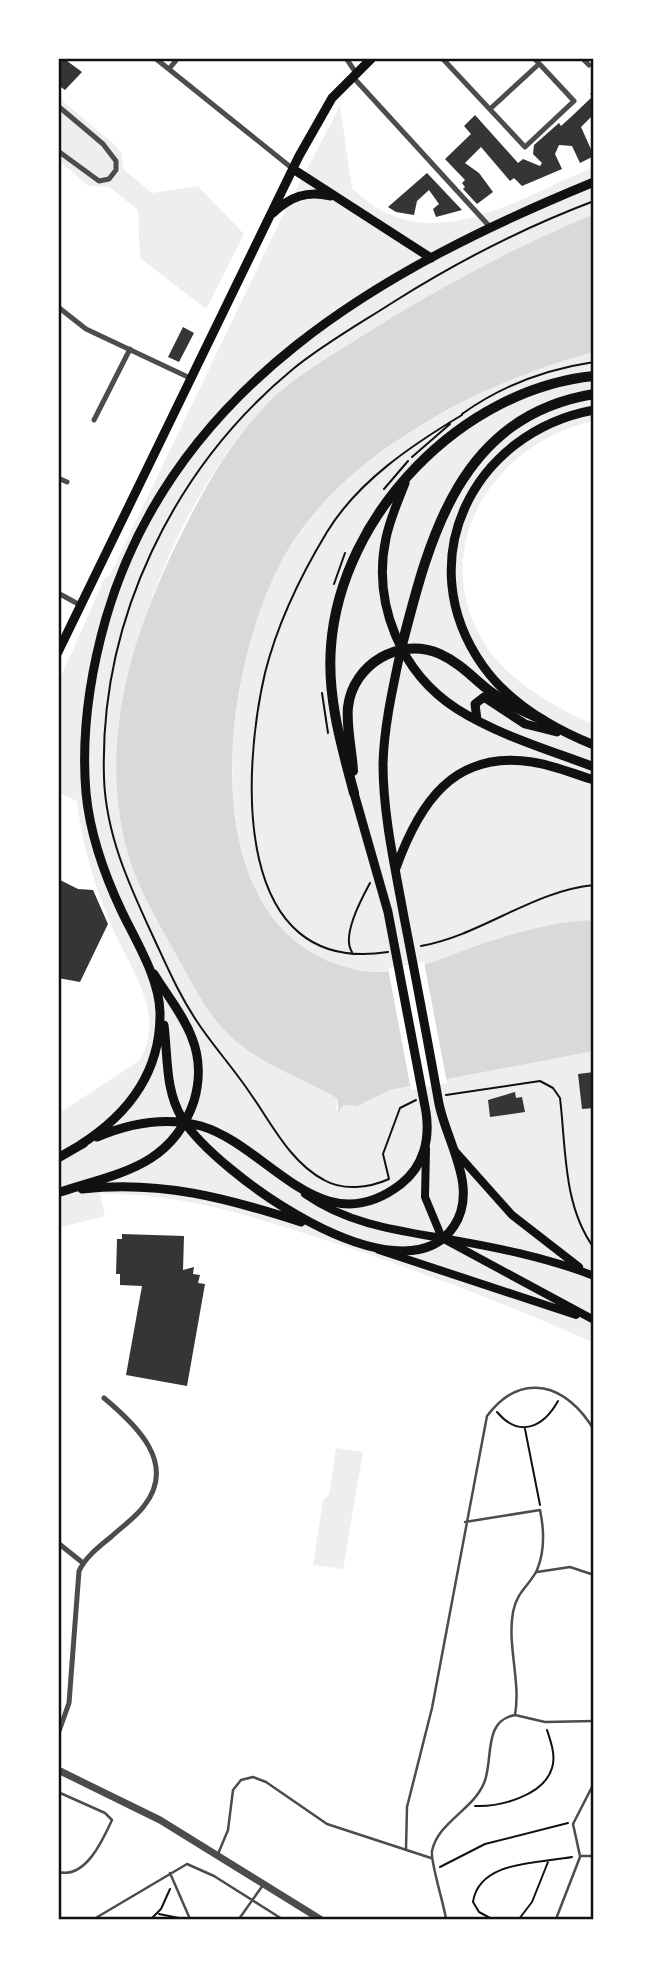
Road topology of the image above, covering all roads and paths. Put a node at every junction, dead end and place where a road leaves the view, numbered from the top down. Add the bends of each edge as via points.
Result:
1 (155, 58) edge
2 (178, 58) edge
3 (346, 58) edge
4 (372, 58) edge
5 (442, 58) edge
6 (534, 58) edge
7 (582, 58) edge
8 (539, 64) junction
9 (589, 65) dead end
10 (169, 69) junction
11 (354, 74) junction
12 (58, 106) edge
13 (490, 109) junction
14 (58, 151) edge
15 (293, 169) junction
16 (594, 181) edge
17 (340, 200) junction
18 (594, 201) edge
19 (265, 223) junction
20 (491, 228) junction
21 (430, 258) junction
22 (58, 307) edge
23 (130, 349) junction
24 (594, 376) edge
25 (190, 378) junction
26 (594, 394) edge
27 (594, 410) edge
28 (94, 420) dead end
29 (409, 475) junction
30 (58, 478) edge
31 (66, 482) dead end
32 (380, 495) dead end
33 (349, 545) dead end
34 (332, 591) dead end
35 (58, 593) edge
36 (80, 604) junction
37 (401, 649) junction
38 (58, 652) edge
39 (322, 688) dead end
40 (477, 720) junction
41 (543, 720) junction
42 (566, 734) junction
43 (329, 737) dead end
44 (594, 745) edge
45 (594, 767) edge
46 (594, 780) edge
47 (354, 793) junction
48 (396, 869) junction
49 (371, 879) dead end
50 (594, 884) edge
51 (395, 946) junction
52 (418, 947) dead end
53 (353, 953) junction
54 (144, 959) junction
55 (159, 1003) junction
56 (445, 1095) dead end
57 (424, 1099) dead end
58 (185, 1123) junction
59 (449, 1144) junction
60 (80, 1145) junction
61 (426, 1146) junction
62 (58, 1158) edge
63 (291, 1184) junction
64 (59, 1192) edge
65 (316, 1227) junction
66 (442, 1238) junction
67 (354, 1240) junction
68 (594, 1248) edge
69 (591, 1274) edge
70 (594, 1321) edge
71 (561, 1397) junction
72 (104, 1398) dead end
73 (493, 1407) junction
74 (524, 1427) junction
75 (594, 1430) edge
76 (540, 1510) junction
77 (465, 1522) junction
78 (58, 1543) edge
79 (83, 1563) junction
80 (537, 1572) junction
81 (594, 1576) edge
82 (515, 1715) junction
83 (594, 1721) edge
84 (545, 1723) junction
85 (58, 1734) edge
86 (58, 1770) edge
87 (594, 1783) edge
88 (58, 1792) edge
89 (470, 1806) junction
90 (573, 1824) junction
91 (406, 1849) junction
92 (218, 1854) junction
93 (580, 1856) junction
94 (594, 1856) edge
95 (431, 1858) junction
96 (548, 1861) junction
97 (435, 1869) junction
98 (58, 1872) edge
99 (170, 1872) junction
100 (174, 1881) junction
101 (264, 1883) junction
102 (251, 1902) junction
103 (158, 1913) junction
104 (93, 1919) edge
105 (151, 1919) edge
106 (188, 1919) edge
107 (239, 1919) edge
108 (282, 1919) edge
109 (320, 1919) edge
110 (446, 1919) edge
111 (492, 1919) edge
112 (519, 1919) edge
113 (556, 1919) edge

1 - 10 street
2 - 10 street
3 - 11 street
4 - 11 main road
5 - 13 street
6 - 8 street
7 - 9 street
8 - 13 street
8 - 13 street via 574,101 524,147
10 - 15 street
11 - 15 main road via 328,103
11 - 20 street
12 - 14 street via 103,144 116,161 116,170 109,179 99,181
15 - 17 main road
15 - 19 main road
16 - 20 main road
17 - 19 main road via 321,194 298,196
17 - 21 main road
18 - 57 path via 424,282 298,365 251,408 207,457 158,537 130,606 113,671 104,751 107,805 117,852 131,891 197,1023 299,1161 338,1186 369,1186 389,1179 383,1154 398,1111 404,1104
19 - 25 main road
20 - 21 main road
21 - 54 main road via 317,328 239,393 174,472 126,562 96,659 85,778 96,848
22 - 23 street via 82,327
23 - 25 street
23 - 28 street
24 - 29 highway via 547,385 498,407 452,437
25 - 36 main road
26 - 37 highway via 555,403 518,421 492,441 470,467 437,534
27 - 41 main road via 544,424 503,452 474,488 454,544 454,597 472,648 498,683
29 - 37 main road via 389,526 383,565 387,609
29 - 47 highway via 381,509 356,553 333,629 333,707
30 - 31 street
32 - 53 path via 412,457 462,415 400,456 337,516 290,603 260,699 252,798 263,880 277,909 303,937
33 - 34 path
35 - 36 street
36 - 38 main road
37 - 40 main road via 433,690
37 - 41 highway via 424,649 444,656 500,699
37 - 47 highway via 369,665 350,695
37 - 48 main road via 383,760
39 - 43 path
40 - 42 main road via 475,704 484,698 530,726
40 - 45 main road
41 - 42 main road
42 - 44 main road
46 - 48 main road via 520,761 465,772 422,807
47 - 51 main road
48 - 59 main road
49 - 53 path via 354,916 349,944
50 - 52 path via 520,907 453,940
51 - 53 path via 364,955
51 - 61 main road via 426,1112
54 - 55 main road
54 - 58 main road via 196,1050 198,1086
55 - 58 main road via 169,1081
55 - 60 main road via 158,1043 143,1085 118,1116
56 - 68 path via 536,1081 556,1090 575,1210
58 - 60 main road via 131,1125
58 - 63 main road via 229,1138
58 - 64 main road via 170,1145 148,1161
58 - 65 main road via 243,1180
59 - 66 main road via 464,1196 456,1222
59 - 69 main road via 512,1215
60 - 62 main road
61 - 63 main road via 405,1181 370,1199 328,1202
61 - 66 main road via 425,1197
63 - 66 main road via 346,1216 391,1230
64 - 65 main road via 172,1188 228,1199
65 - 67 main road
66 - 67 main road via 410,1250
66 - 69 main road via 537,1257
66 - 70 main road
67 - 70 main road
71 - 73 lane via 544,1388 527,1387
71 - 74 path via 545,1420
71 - 75 lane via 580,1410
72 - 79 street via 146,1440 154,1454 156,1478 141,1511
73 - 74 path via 509,1424
73 - 77 lane via 482,1430
74 - 76 path
76 - 77 lane
76 - 80 lane via 543,1534
77 - 91 lane via 432,1709 407,1807
78 - 79 street
79 - 85 street via 77,1578 69,1703
80 - 81 lane via 564,1567
80 - 82 lane via 523,1587 513,1614 518,1686
82 - 84 lane
82 - 89 lane via 495,1727 486,1777
83 - 84 lane
84 - 89 path via 554,1761 548,1777 512,1800
86 - 92 street via 125,1801
87 - 90 lane
88 - 98 lane via 112,1820 82,1869
89 - 95 lane via 439,1835
90 - 93 lane
90 - 97 path via 485,1844
91 - 92 lane via 327,1824 253,1777 241,1780 233,1790 226,1837
91 - 95 lane
92 - 101 street
93 - 94 lane
93 - 96 path
93 - 113 lane
95 - 97 lane
96 - 111 path via 510,1867 482,1882 474,1906
96 - 112 path via 532,1902
97 - 110 lane
99 - 100 lane
99 - 102 lane via 187,1864
99 - 104 lane
100 - 103 path
100 - 106 lane
101 - 102 lane
101 - 109 street
102 - 107 lane
102 - 108 lane
103 - 105 path
103 - 106 path

